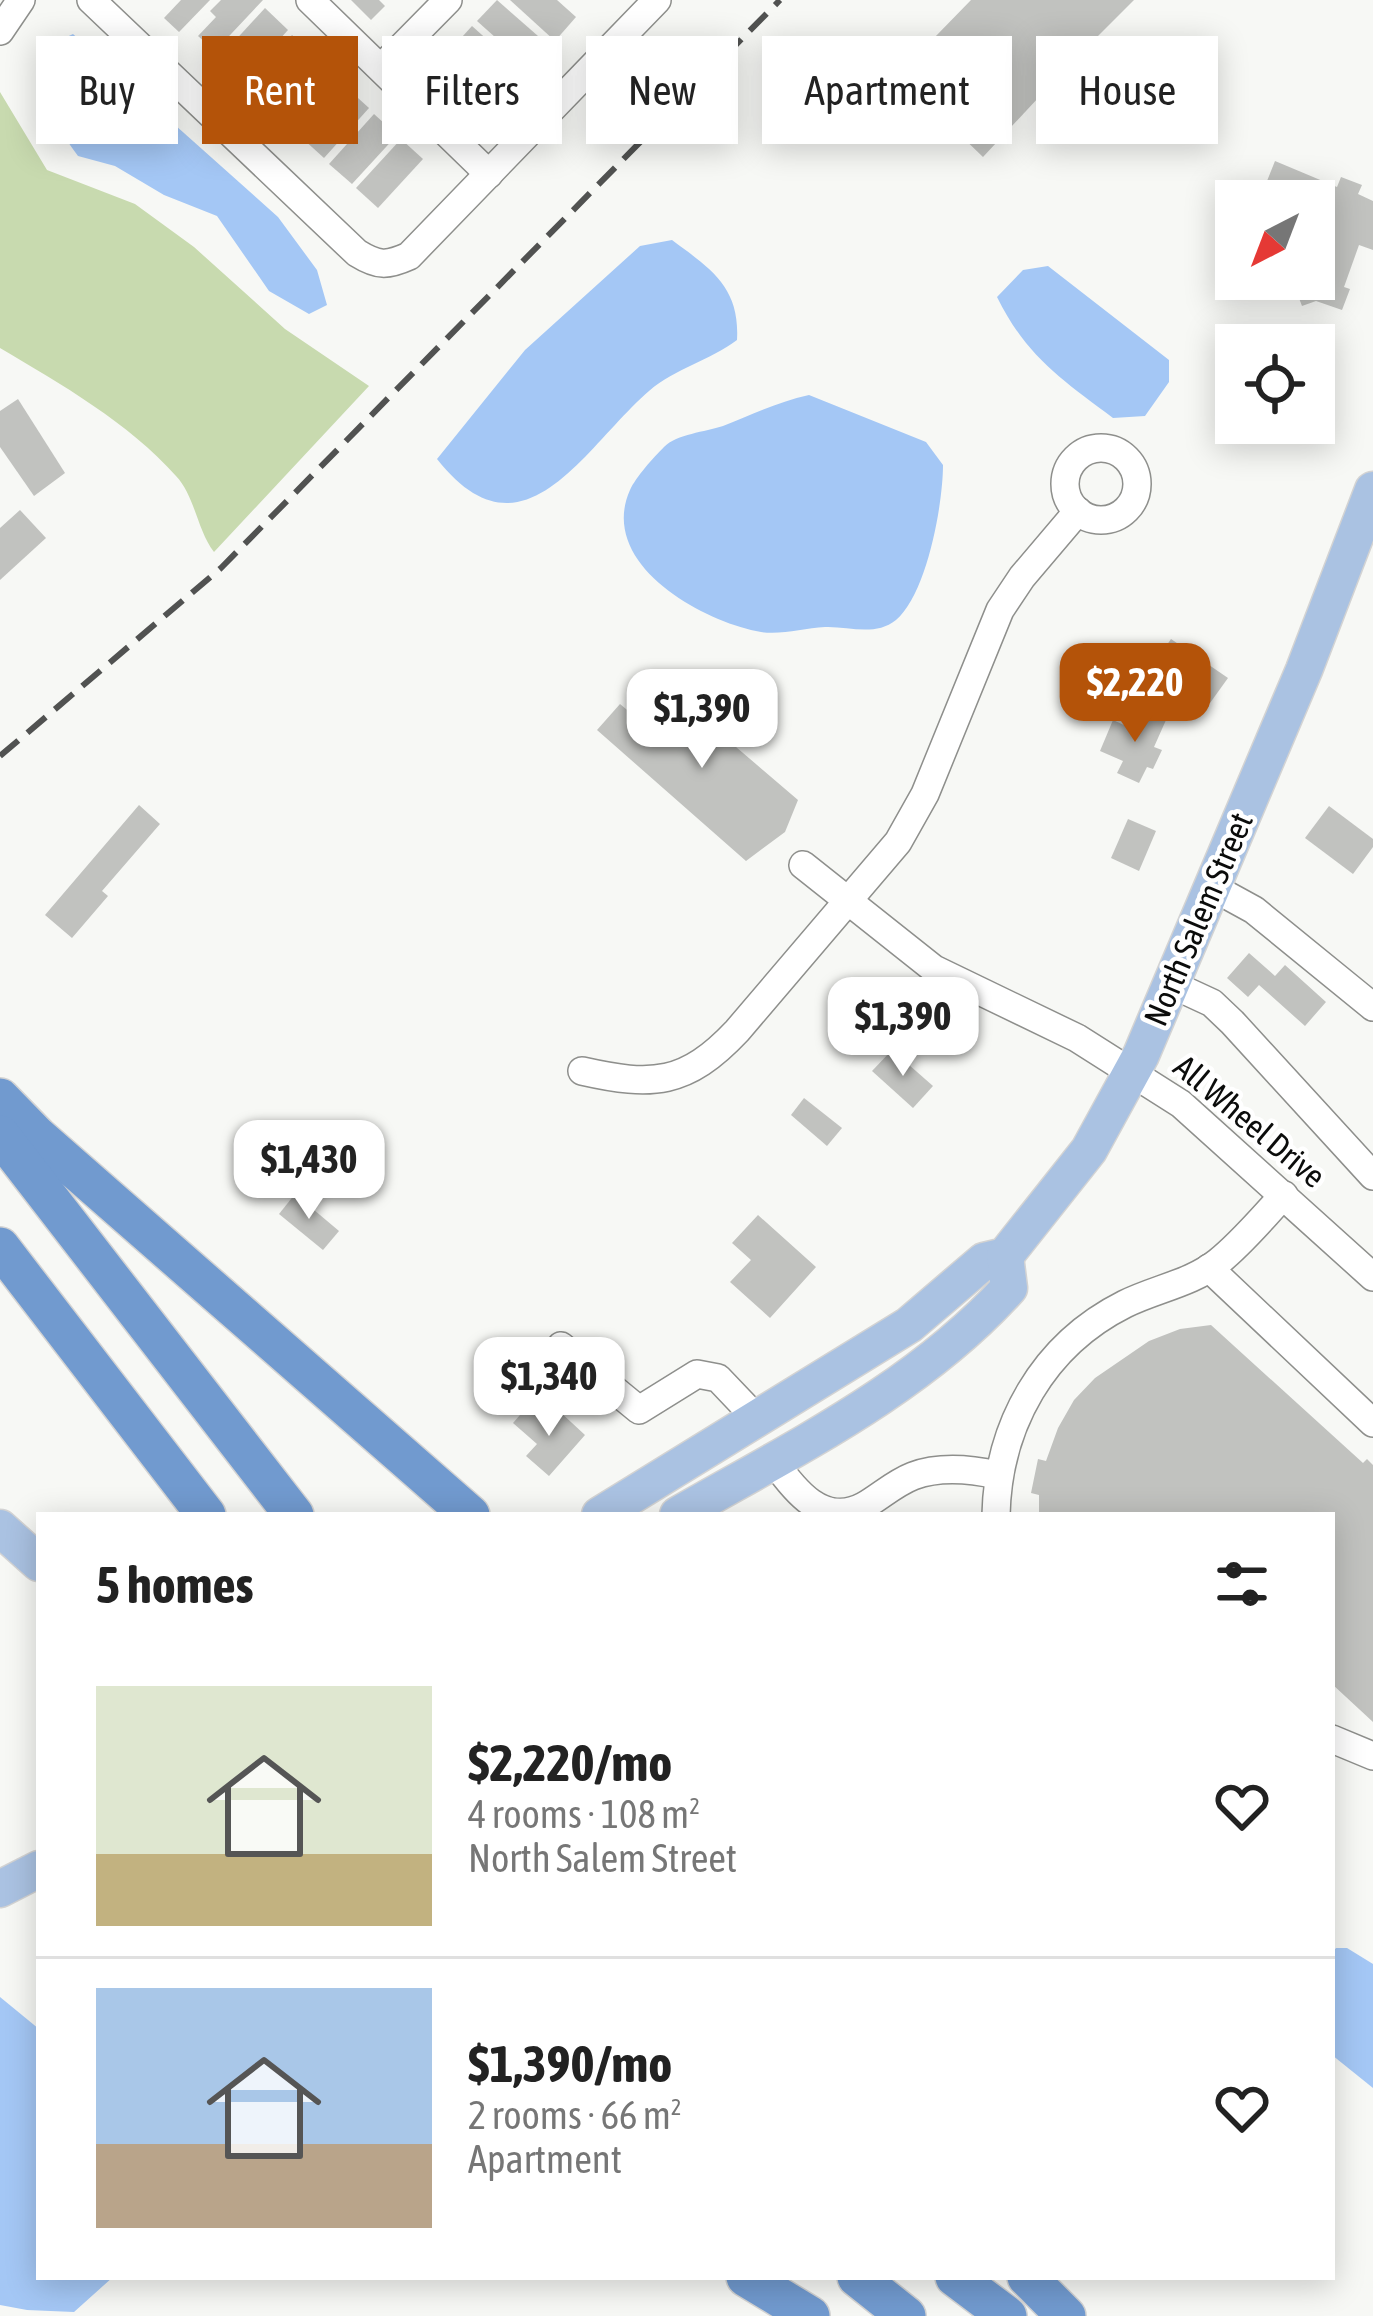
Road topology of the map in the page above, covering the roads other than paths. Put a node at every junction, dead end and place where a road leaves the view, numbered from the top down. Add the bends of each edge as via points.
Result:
1 (21, 0) edge
2 (91, 0) edge
3 (310, 0) edge
4 (448, 0) edge
5 (657, 0) edge
6 (0, 31) edge
7 (381, 68) junction
8 (489, 174) junction
9 (1373, 490) edge
10 (1078, 511) dead end
11 (803, 865) dead end
12 (1212, 887) junction
13 (849, 900) junction
14 (1171, 984) junction
15 (1373, 1007) edge
16 (582, 1071) dead end
17 (1132, 1071) junction
18 (0, 1098) edge
19 (0, 1135) edge
20 (1373, 1176) edge
21 (1284, 1195) junction
22 (0, 1247) edge
23 (1005, 1256) junction
24 (1209, 1268) junction
25 (1373, 1277) edge
26 (910, 1325) junction
27 (561, 1346) dead end
28 (757, 1419) junction
29 (1373, 1423) edge
30 (773, 1460) junction
31 (998, 1475) junction
32 (204, 1512) edge
33 (292, 1512) edge
34 (467, 1512) edge
35 (604, 1512) edge
36 (683, 1512) edge
37 (996, 1512) edge
38 (0, 1528) edge
39 (36, 1560) edge
40 (1335, 1740) edge
41 (1373, 1756) edge
42 (36, 1871) edge
43 (0, 1889) edge
44 (751, 2280) edge
45 (861, 2280) edge
46 (959, 2280) edge
47 (1031, 2280) edge
48 (810, 2316) edge
49 (906, 2316) edge
50 (1007, 2316) edge
51 (1066, 2316) edge

1 - 6 street
2 - 8 street via 373,263 409,256
3 - 7 street
4 - 7 street
5 - 8 street
7 - 8 street
9 - 12 main road, North Salem Street
10 - 13 street via 1007,597 908,826
11 - 13 street, All Wheel Drive
12 - 14 main road, North Salem Street
12 - 15 street via 1254,910
13 - 16 street via 713,1056 686,1073 638,1082
13 - 17 street, All Wheel Drive via 934,969
14 - 17 main road, North Salem Street
14 - 20 street via 1232,1022
17 - 21 street, All Wheel Drive
17 - 23 main road, North Salem Street via 1089,1150
18 - 34 highway
19 - 33 highway
21 - 24 street
21 - 25 street, All Wheel Drive
22 - 32 highway
23 - 26 main road, North Salem Street via 984,1261
23 - 30 main road, North Salem Street via 1009,1288 974,1324 907,1378
24 - 29 street
24 - 31 street via 1127,1303 1073,1338 1032,1387
26 - 28 main road, North Salem Street
26 - 30 main road via 862,1381 777,1434
27 - 28 street via 638,1410 697,1374 718,1378
28 - 35 main road, North Salem Street
30 - 31 street via 808,1502 833,1512 857,1509 935,1470
30 - 36 main road, North Salem Street
31 - 37 street
38 - 39 main road
40 - 41 street
42 - 43 main road
44 - 48 highway
45 - 49 highway
46 - 50 highway
47 - 51 highway

